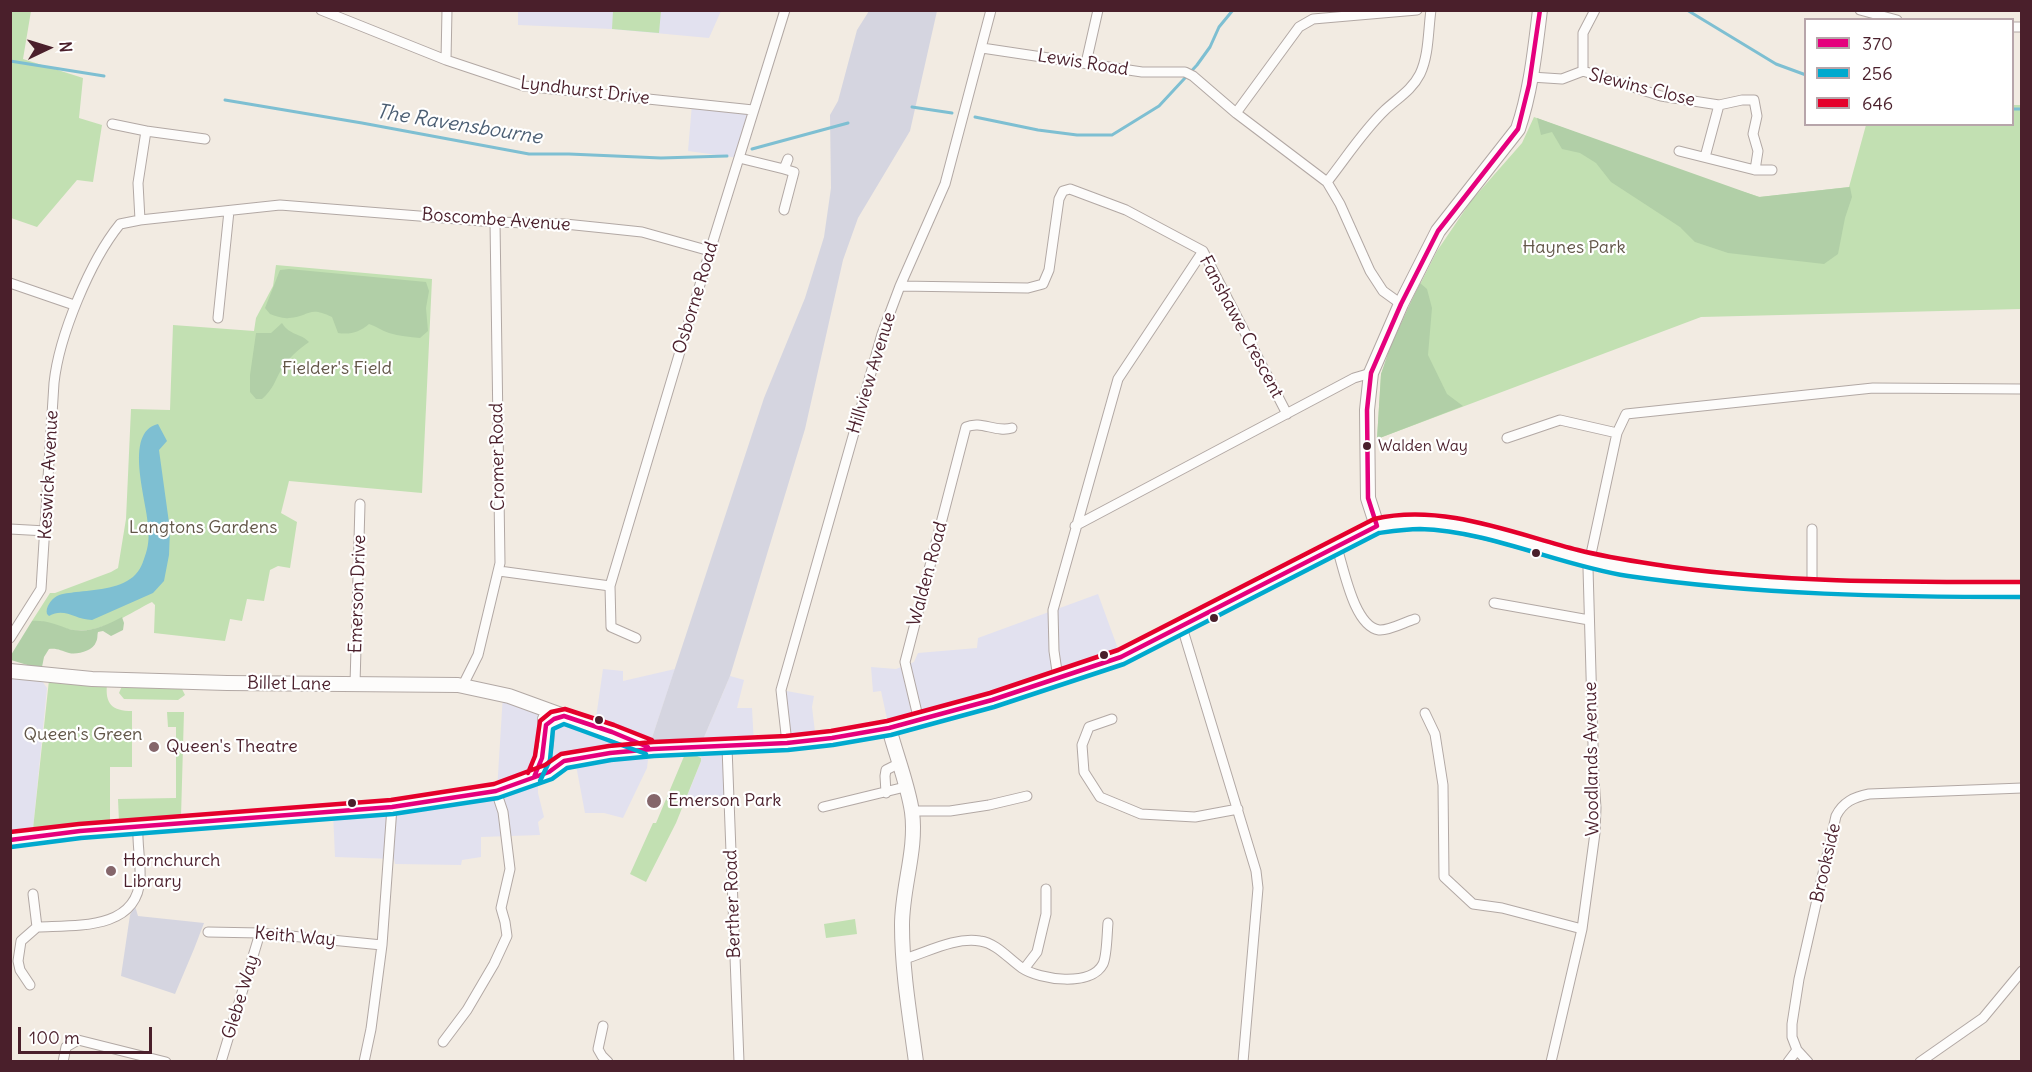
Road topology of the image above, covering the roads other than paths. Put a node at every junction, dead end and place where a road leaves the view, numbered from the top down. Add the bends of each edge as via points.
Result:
1 (321, 10) edge
2 (447, 10) edge
3 (785, 10) edge
4 (990, 10) edge
5 (1098, 10) edge
6 (1417, 10) edge
7 (1431, 10) edge
8 (1540, 10) edge
9 (1595, 10) edge
10 (1860, 10) edge
11 (1890, 18) edge
12 (982, 48) junction
13 (446, 60) junction
14 (1086, 63) junction
15 (1583, 71) junction
16 (1531, 77) junction
17 (1719, 105) junction
18 (753, 110) junction
19 (1236, 113) junction
20 (112, 124) dead end
21 (146, 131) junction
22 (205, 139) dead end
23 (1679, 151) dead end
24 (1705, 157) junction
25 (739, 158) junction
26 (788, 159) dead end
27 (784, 169) junction
28 (1755, 170) junction
29 (1772, 170) dead end
30 (1327, 182) junction
31 (784, 210) dead end
32 (229, 211) junction
33 (140, 219) junction
34 (495, 222) junction
35 (710, 251) junction
36 (1203, 251) junction
37 (10, 284) edge
38 (900, 286) junction
39 (1401, 304) junction
40 (74, 305) junction
41 (218, 318) dead end
42 (1371, 373) junction
43 (2022, 389) edge
44 (1287, 414) junction
45 (1012, 428) dead end
46 (1617, 433) junction
47 (1507, 438) dead end
48 (360, 504) dead end
49 (1075, 526) junction
50 (1377, 526) junction
51 (10, 529) edge
52 (1812, 529) dead end
53 (46, 531) junction
54 (1337, 548) junction
55 (1588, 561) junction
56 (499, 571) junction
57 (610, 586) junction
58 (1812, 586) junction
59 (2022, 590) edge
60 (1494, 603) dead end
61 (1415, 619) dead end
62 (1589, 620) junction
63 (1182, 627) junction
64 (10, 638) edge
65 (636, 638) dead end
66 (10, 671) edge
67 (1058, 678) junction
68 (355, 684) junction
69 (463, 685) junction
70 (528, 703) junction
71 (1425, 712) dead end
72 (564, 716) junction
73 (1112, 719) dead end
74 (919, 721) junction
75 (546, 725) junction
76 (889, 728) junction
77 (612, 732) junction
78 (787, 743) junction
79 (726, 747) junction
80 (653, 749) junction
81 (545, 753) junction
82 (610, 753) junction
83 (564, 761) junction
84 (898, 764) junction
85 (534, 777) junction
86 (905, 787) junction
87 (2022, 788) edge
88 (496, 791) junction
89 (886, 793) junction
90 (1027, 796) dead end
91 (392, 807) junction
92 (823, 807) dead end
93 (1238, 809) junction
94 (912, 811) junction
95 (138, 827) junction
96 (10, 840) edge
97 (1046, 889) dead end
98 (33, 894) dead end
99 (1108, 923) dead end
100 (37, 927) junction
101 (1582, 929) junction
102 (208, 932) dead end
103 (260, 933) junction
104 (382, 945) junction
105 (904, 959) junction
106 (1024, 969) junction
107 (2022, 971) edge
108 (30, 985) dead end
109 (603, 1026) dead end
110 (443, 1042) dead end
111 (1797, 1050) junction
112 (63, 1062) edge
113 (166, 1062) edge
114 (221, 1062) edge
115 (364, 1062) edge
116 (608, 1062) edge
117 (739, 1062) edge
118 (916, 1062) edge
119 (1243, 1062) edge
120 (1551, 1062) edge
121 (1788, 1062) edge
122 (1808, 1062) edge
123 (1920, 1062) edge

1 - 13 street, Lyndhurst Drive
2 - 13 street
3 - 18 street, Osborne Road
4 - 12 street, Hillview Avenue
5 - 14 street
6 - 19 street via 1306,22
7 - 30 street via 1426,58 1420,75 1408,92 1368,129
8 - 16 street
9 - 15 street via 1583,33
10 - 11 street
12 - 14 street, Lewis Road
12 - 38 street, Hillview Avenue via 945,184
13 - 18 street, Lyndhurst Drive via 524,86
14 - 19 street, Lewis Road via 1142,72 1189,74
15 - 16 street, Slewins Close via 1562,79
15 - 17 street, Slewins Close via 1661,96
16 - 39 street via 1518,129 1438,231
17 - 24 street
17 - 28 street, Slewins Close via 1754,100 1758,151
18 - 25 street, Osborne Road
19 - 30 street
20 - 21 street
21 - 22 street
21 - 33 street via 138,183
23 - 24 street
24 - 28 street
25 - 27 street
25 - 35 street, Osborne Road
26 - 27 street
27 - 31 street via 794,172
28 - 29 street
30 - 39 street via 1370,271 1383,291
32 - 33 street, Boscombe Avenue
32 - 34 street, Boscombe Avenue via 280,204
32 - 41 street
33 - 40 street, Keswick Avenue via 120,224
34 - 35 street, Boscombe Avenue via 642,232
34 - 56 street, Cromer Road
35 - 57 street, Osborne Road
36 - 38 street, Fanshawe Crescent via 1126,210 1070,189 1063,191 1059,199 1049,270 1043,284 1028,288
36 - 44 street, Fanshawe Crescent
36 - 49 street via 1118,379
37 - 40 street
38 - 78 street, Hillview Avenue via 882,334 781,690
39 - 42 street
40 - 53 street, Keswick Avenue via 55,375
42 - 44 street
42 - 50 street via 1367,410 1368,498
43 - 46 street via 1873,388 1626,414
44 - 49 street
45 - 74 street, Walden Road via 1003,431 973,424 966,427 905,662
46 - 47 street via 1560,420
46 - 55 street, Woodlands Avenue
48 - 68 street, Emerson Drive
49 - 67 street via 1053,610
50 - 54 street
50 - 55 street via 1425,522 1477,530
51 - 53 street
52 - 58 street
53 - 64 street, Keswick Avenue via 41,589
54 - 61 street via 1357,610 1368,627 1381,630
54 - 63 street
55 - 58 street via 1644,571
55 - 62 street, Woodlands Avenue
56 - 57 street
56 - 69 street, Cromer Road via 478,655
57 - 65 street, Osborne Road via 610,627
58 - 59 street
60 - 62 street
62 - 101 street, Woodlands Avenue via 1596,808
63 - 67 street via 1121,657
63 - 93 street
66 - 68 street, Billet Lane via 92,679
67 - 74 street
68 - 69 street, Billet Lane
69 - 70 street, Billet Lane
70 - 72 street, Billet Lane
70 - 75 street via 543,713
71 - 101 street via 1435,734 1443,785 1444,877 1473,904
72 - 75 street
72 - 77 street, Billet Lane
73 - 93 street via 1089,728 1082,745 1084,772 1101,797 1141,814 1194,817
74 - 76 street
75 - 81 street
76 - 78 street
76 - 84 street
77 - 80 street, Billet Lane
77 - 82 street via 614,745
78 - 79 street
79 - 80 street
79 - 117 street, Berther Road
80 - 82 street
81 - 83 street
81 - 85 street
82 - 83 street
83 - 85 street
84 - 86 street
84 - 89 street via 886,770
85 - 88 street
86 - 89 street
86 - 94 street
87 - 111 street, Brookside via 1869,794 1857,796 1841,807 1799,979 1792,1024
88 - 91 street
88 - 110 street via 510,868 501,908 507,936 467,1010
89 - 92 street
90 - 94 street via 950,811
91 - 95 street
91 - 104 street
93 - 119 street via 1258,888
94 - 105 street via 912,853 903,905
95 - 96 street
95 - 100 street via 140,881 136,896 123,913 100,922
97 - 106 street via 1046,914 1037,952
98 - 100 street
99 - 106 street via 1104,963 1095,974 1046,978
100 - 108 street via 21,941 18,961
101 - 120 street, Woodlands Avenue
102 - 103 street, Keith Way
103 - 104 street, Keith Way
103 - 114 street, Glebe Way
104 - 115 street
105 - 106 street via 949,944 980,940
105 - 118 street
107 - 123 street via 1983,1018
109 - 116 street via 598,1049
111 - 121 street
111 - 122 street
112 - 113 street via 66,1047 78,1040

